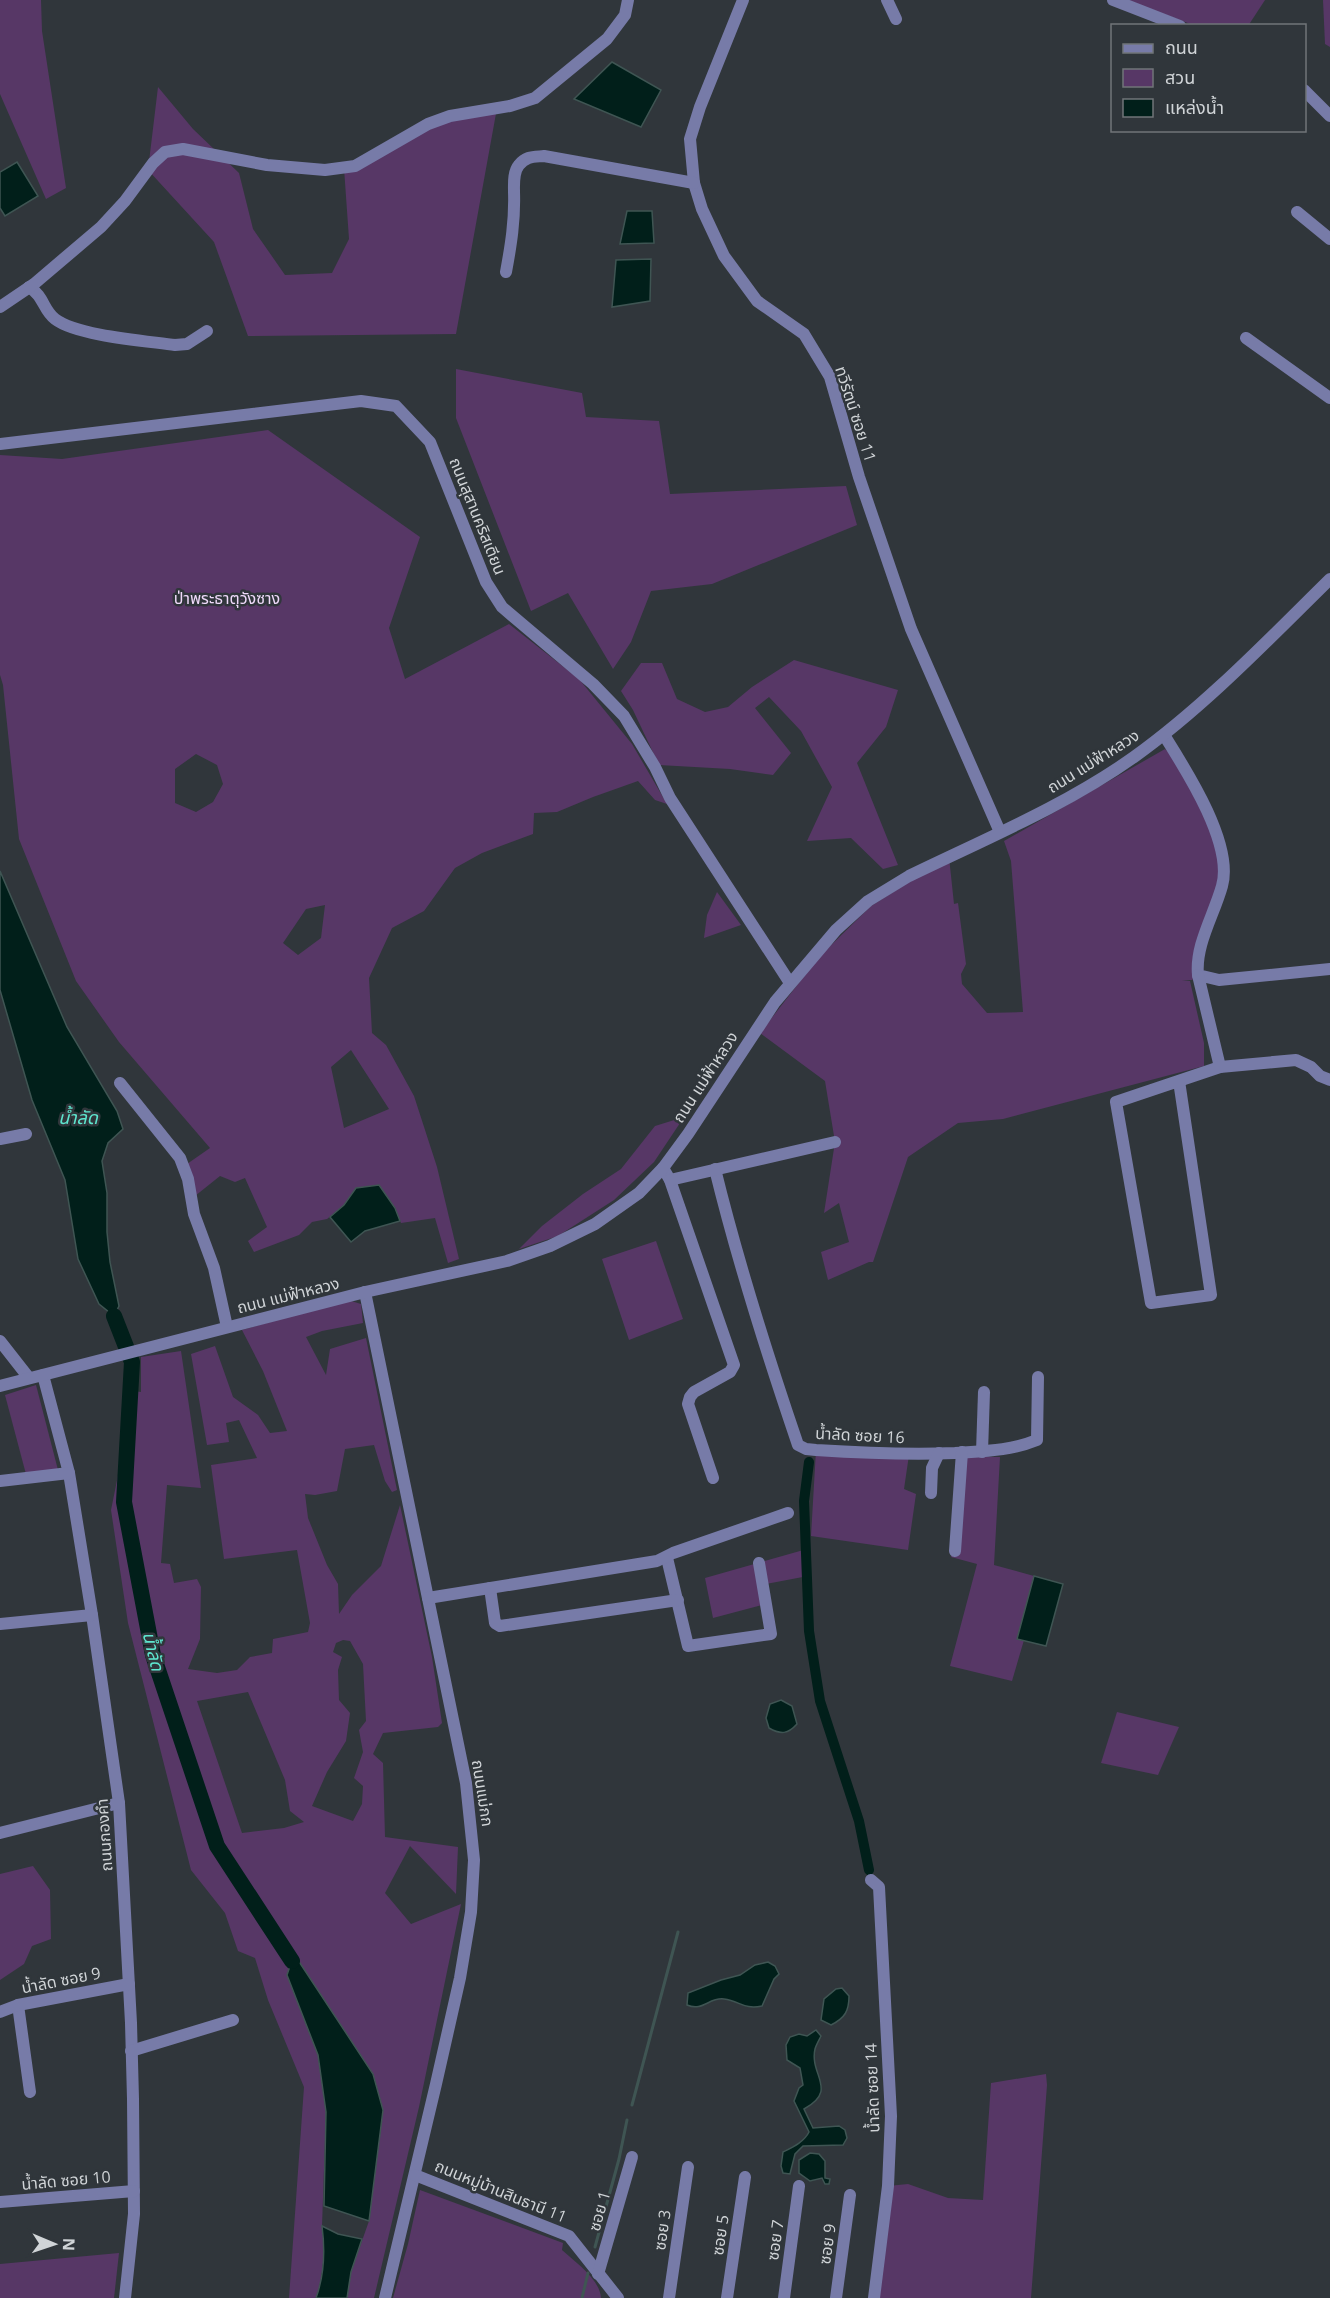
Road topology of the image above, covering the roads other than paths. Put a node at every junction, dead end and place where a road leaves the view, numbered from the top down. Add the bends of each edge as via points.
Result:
1 (628, 0) edge
2 (743, 0) edge
3 (887, 0) edge
4 (1113, 0) edge
5 (896, 19) dead end
6 (1175, 24) edge
7 (1306, 91) edge
8 (1330, 116) edge
9 (694, 183) junction
10 (1297, 212) dead end
11 (1330, 239) edge
12 (506, 272) dead end
13 (29, 287) junction
14 (0, 307) edge
15 (207, 330) dead end
16 (1246, 338) dead end
17 (1330, 398) edge
18 (0, 444) edge
19 (1330, 579) edge
20 (1164, 735) junction
21 (1000, 832) junction
22 (1330, 969) edge
23 (1198, 975) junction
24 (790, 982) junction
25 (1220, 1067) junction
26 (1330, 1080) edge
27 (1179, 1081) junction
28 (120, 1083) dead end
29 (26, 1134) dead end
30 (0, 1139) edge
31 (834, 1142) dead end
32 (663, 1168) junction
33 (715, 1169) junction
34 (670, 1180) junction
35 (365, 1292) junction
36 (227, 1327) junction
37 (0, 1341) edge
38 (43, 1375) junction
39 (1038, 1377) dead end
40 (29, 1378) junction
41 (0, 1386) edge
42 (984, 1392) dead end
43 (962, 1452) junction
44 (982, 1452) junction
45 (939, 1453) junction
46 (69, 1473) junction
47 (713, 1478) dead end
48 (0, 1481) edge
49 (931, 1493) dead end
50 (788, 1513) dead end
51 (955, 1551) dead end
52 (667, 1558) junction
53 (759, 1563) dead end
54 (490, 1588) junction
55 (428, 1598) junction
56 (678, 1600) junction
57 (92, 1615) junction
58 (0, 1624) edge
59 (119, 1803) junction
60 (0, 1833) edge
61 (871, 1880) dead end
62 (129, 1984) junction
63 (18, 2005) junction
64 (0, 2012) edge
65 (233, 2020) dead end
66 (131, 2051) junction
67 (30, 2092) dead end
68 (632, 2157) dead end
69 (688, 2167) dead end
70 (415, 2175) junction
71 (745, 2177) dead end
72 (799, 2186) dead end
73 (134, 2191) junction
74 (850, 2195) dead end
75 (0, 2202) edge
76 (598, 2274) junction
77 (612, 2295) edge
78 (125, 2298) edge
79 (385, 2298) edge
80 (669, 2298) edge
81 (727, 2298) edge
82 (784, 2298) edge
83 (836, 2298) edge
84 (874, 2298) edge

1 - 13 street via 625,15 607,39 535,98 428,124 355,166 324,170 267,165 183,149 165,152 101,227
2 - 9 street, ทวีรัตน์ ซอย 11 via 699,107 690,140
3 - 5 street
4 - 6 street
7 - 8 street
9 - 12 street via 544,156 526,158 517,167 514,183 513,238
9 - 21 street, ทวีรัตน์ ซอย 11 via 724,256 757,301 804,334 830,376 859,477 911,629
10 - 11 street
13 - 14 street
13 - 15 street via 39,294 53,318 88,331 175,345 187,344
16 - 17 street
18 - 24 street, ถนนสุสานคริสเตียน via 361,401 396,406 430,442 486,582 502,607 593,684 624,716 670,798
19 - 20 street, ถนน แม่ฟ้าหลวง
20 - 21 street, ถนน แม่ฟ้าหลวง via 1094,783
20 - 23 street via 1185,768 1220,841 1224,862 1223,884 1196,961
21 - 24 street, ถนน แม่ฟ้าหลวง via 909,876 868,901
22 - 23 street via 1219,980
23 - 25 street
24 - 32 street, ถนน แม่ฟ้าหลวง
25 - 26 street via 1296,1060
25 - 27 street
27 - 27 street via 1116,1102 1151,1303 1211,1295
28 - 36 street via 180,1158 194,1214 214,1268
29 - 30 street
31 - 33 street
32 - 34 street
32 - 35 street, ถนน แม่ฟ้าหลวง via 627,1202 595,1224 550,1246 488,1266
33 - 34 street
33 - 45 street, น้ำลัด ซอย 16 via 760,1334 798,1445 816,1450
34 - 47 street via 734,1365 730,1372 694,1392 688,1404
35 - 36 street, ถนน แม่ฟ้าหลวง
35 - 55 street, ถนนแม่กก
36 - 38 street, ถนน แม่ฟ้าหลวง
37 - 40 street
38 - 40 street, ถนน แม่ฟ้าหลวง
38 - 46 street, ถนนกองคำ
39 - 44 street, น้ำลัด ซอย 16 via 1037,1440 1002,1451
40 - 41 street, ถนน แม่ฟ้าหลวง
42 - 44 street
43 - 44 street, น้ำลัด ซอย 16
43 - 45 street, น้ำลัด ซอย 16
43 - 51 street
45 - 49 street via 932,1468
46 - 48 street
46 - 57 street, ถนนกองคำ
50 - 52 street
52 - 54 street
52 - 56 street
53 - 56 street via 771,1634 688,1646
54 - 55 street
54 - 56 street via 495,1623 500,1626
55 - 70 street, ถนนแม่กก via 466,1783 474,1872 460,1978
57 - 58 street
57 - 59 street, ถนนกองคำ
59 - 60 street
59 - 62 street, ถนนกองคำ
61 - 84 street, น้ำลัด ซอย 14 via 879,1887 891,2116 888,2186
62 - 63 street, น้ำลัด ซอย 9
62 - 66 street, ถนนกองคำ
63 - 64 street, น้ำลัด ซอย 9
63 - 67 street
65 - 66 street
66 - 73 street, ถนนกองคำ
68 - 76 street, ซอย 1
69 - 80 street, ซอย 3
70 - 76 street, ถนนหมู่บ้านสินธานี 11 via 569,2236
70 - 79 street, ถนนแม่กก
71 - 81 street, ซอย 5
72 - 82 street, ซอย 7
73 - 75 street, น้ำลัด ซอย 10
73 - 78 street, ถนนกองคำ
74 - 83 street, ซอย 9
76 - 77 street, ถนนหมู่บ้านสินธานี 11

